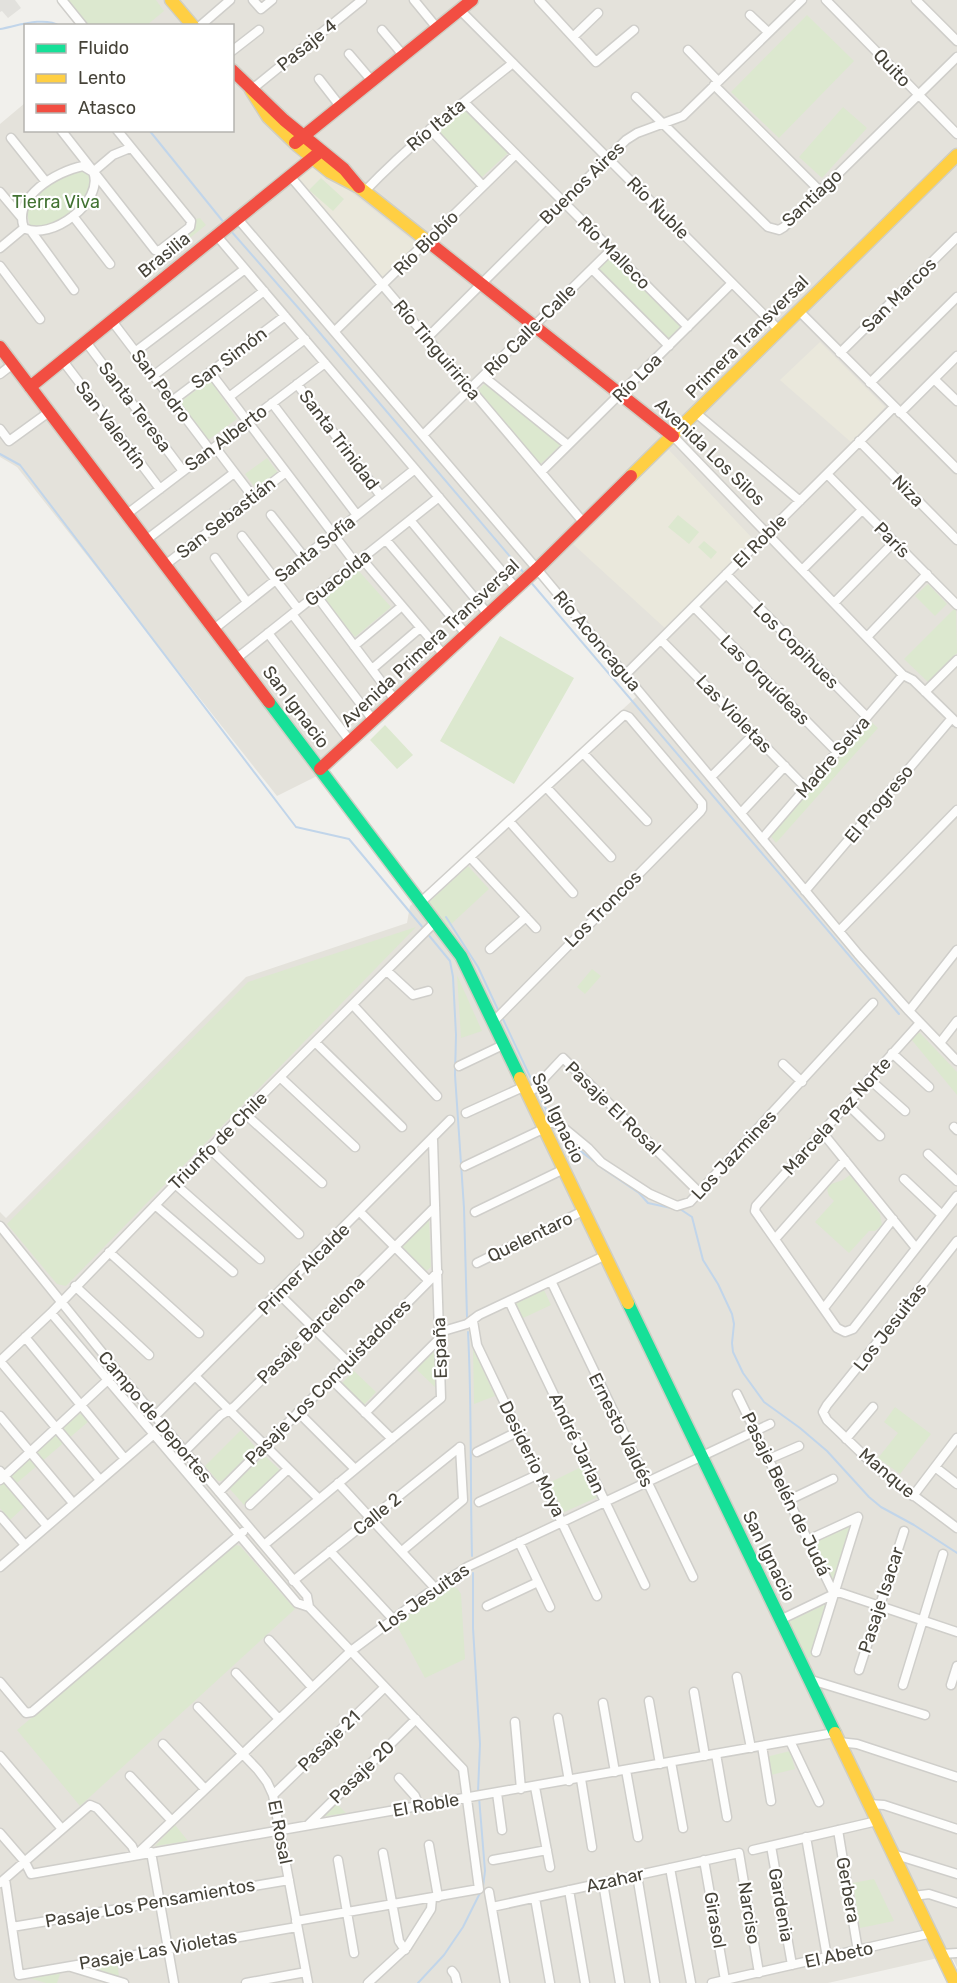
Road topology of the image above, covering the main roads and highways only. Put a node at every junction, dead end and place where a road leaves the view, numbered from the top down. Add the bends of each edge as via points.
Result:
1 (171, 0) edge
2 (472, 0) edge
3 (191, 24) edge
4 (234, 72) edge
5 (299, 140) junction
6 (317, 155) junction
7 (957, 155) edge
8 (0, 347) edge
9 (30, 387) junction
10 (672, 436) junction
11 (527, 578) joint
12 (320, 769) junction
13 (955, 1983) edge

1 - 3 main road
2 - 5 main road
4 - 5 main road, Avenida Los Silos via 265,100
5 - 6 main road, Avenida Los Silos
6 - 9 main road, Brasilia
6 - 10 main road, Avenida Los Silos via 341,180 362,190
7 - 10 main road, Primera Transversal
8 - 9 main road, San Ignacio
9 - 12 main road, San Ignacio
10 - 11 main road, Primera Transversal
11 - 12 main road, Avenida Primera Transversal
12 - 13 main road, San Ignacio via 421,902 429,928 466,966 494,1019 503,1045 530,1088 562,1170

